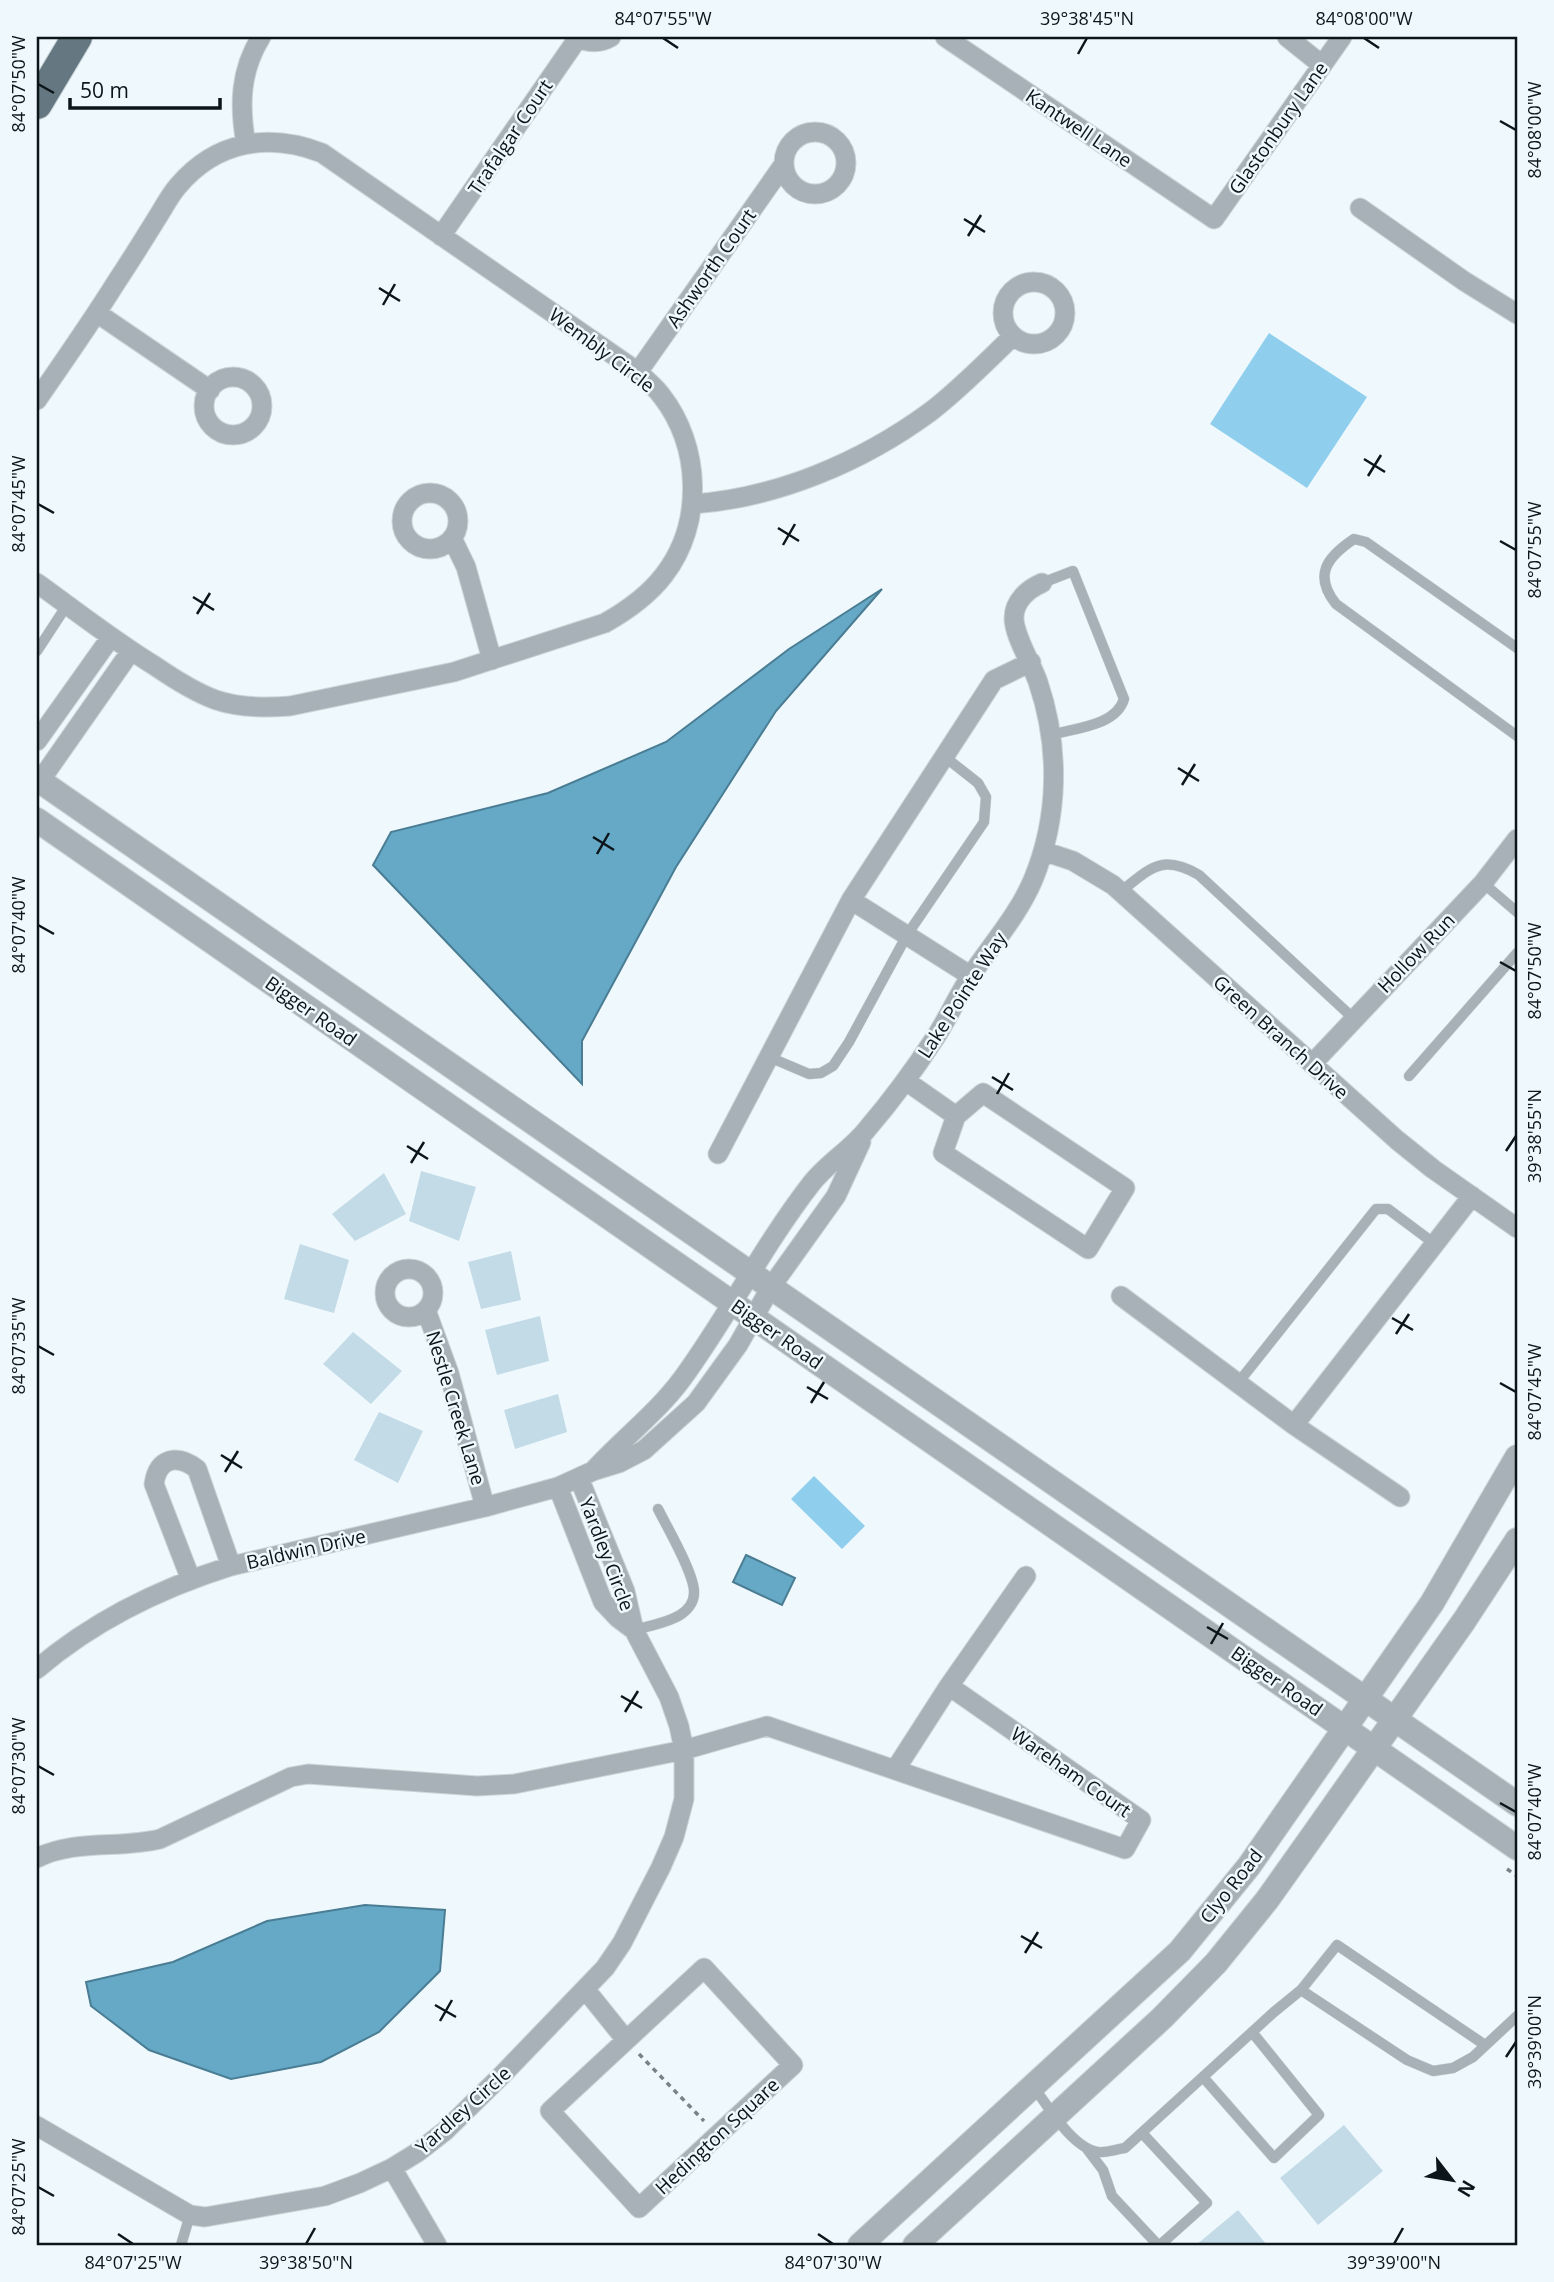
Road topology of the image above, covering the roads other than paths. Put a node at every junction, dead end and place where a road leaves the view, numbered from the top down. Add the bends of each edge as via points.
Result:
1 (77, 37) edge
2 (261, 37) edge
3 (611, 37) edge
4 (945, 37) edge
5 (1287, 37) edge
6 (1342, 37) edge
7 (577, 38) edge
8 (1322, 65) junction
9 (37, 104) edge
10 (246, 144) junction
11 (784, 164) dead end
12 (1360, 208) dead end
13 (1214, 219) joint
14 (441, 236) junction
15 (1516, 311) edge
16 (97, 313) junction
17 (1013, 336) dead end
18 (638, 372) junction
19 (209, 390) dead end
20 (37, 400) edge
21 (693, 504) junction
22 (452, 538) dead end
23 (37, 583) edge
24 (1042, 583) joint
25 (67, 605) junction
26 (111, 637) junction
27 (1517, 648) edge
28 (37, 651) edge
29 (131, 651) junction
30 (492, 660) junction
31 (1031, 662) junction
32 (1051, 735) junction
33 (1517, 736) edge
34 (37, 741) edge
35 (945, 757) junction
36 (39, 780) edge
37 (37, 820) edge
38 (1517, 839) edge
39 (1043, 851) junction
40 (1483, 883) junction
41 (1121, 892) junction
42 (851, 901) junction
43 (1517, 912) edge
44 (907, 936) junction
45 (1517, 953) edge
46 (971, 976) junction
47 (1353, 1018) junction
48 (769, 1056) junction
49 (1312, 1064) junction
50 (1409, 1076) dead end
51 (905, 1081) junction
52 (956, 1116) junction
53 (866, 1131) junction
54 (718, 1154) dead end
55 (1472, 1196) junction
56 (1517, 1228) edge
57 (1435, 1244) junction
58 (750, 1273) junction
59 (771, 1287) junction
60 (1121, 1296) dead end
61 (731, 1303) junction
62 (426, 1310) dead end
63 (752, 1318) junction
64 (1238, 1383) junction
65 (1294, 1425) junction
66 (1517, 1457) edge
67 (586, 1475) junction
68 (558, 1487) junction
69 (1400, 1497) dead end
70 (485, 1507) junction
71 (658, 1509) dead end
72 (1517, 1540) edge
73 (231, 1566) junction
74 (1026, 1576) dead end
75 (191, 1580) junction
76 (634, 1630) junction
77 (37, 1669) edge
78 (948, 1686) junction
79 (1366, 1699) junction
80 (1394, 1718) junction
81 (1345, 1728) junction
82 (1374, 1748) junction
83 (684, 1750) junction
84 (895, 1770) junction
85 (1517, 1804) edge
86 (1517, 1848) edge
87 (37, 1858) edge
88 (585, 1989) junction
89 (1301, 1990) junction
90 (1517, 2016) edge
91 (1252, 2032) junction
92 (626, 2040) junction
93 (1485, 2045) junction
94 (1203, 2077) junction
95 (1033, 2086) junction
96 (1056, 2115) junction
97 (37, 2126) edge
98 (1142, 2133) junction
99 (1086, 2149) junction
100 (393, 2168) junction
101 (190, 2215) junction
102 (181, 2245) edge
103 (437, 2245) edge
104 (860, 2245) edge
105 (915, 2245) edge
106 (1159, 2245) edge

1 - 9 main road
2 - 10 street via 245,69 242,89
3 - 7 street, Trafalgar Court via 598,42
4 - 13 street, Kantwell Lane
5 - 8 street
6 - 8 street, Glastonbury Lane
7 - 14 street, Trafalgar Court
8 - 13 street, Glastonbury Lane
10 - 14 street, Wembly Circle via 283,141 322,153
10 - 16 street, Wembly Circle via 198,166 177,187
11 - 18 street, Ashworth Court
12 - 15 street via 1464,281
14 - 18 street, Wembly Circle
16 - 19 street
16 - 20 street, Wembly Circle
17 - 21 street via 929,412 856,457 760,493
18 - 21 street, Wembly Circle via 660,393 686,441
21 - 30 street, Wembly Circle via 677,555 656,585 628,610 606,622
22 - 30 street via 466,566
23 - 25 street, Wembly Circle
24 - 31 street, Lake Pointe Way via 1023,596 1014,617
24 - 32 lane via 1073,570 1124,699 1111,718
25 - 26 street, Wembly Circle
25 - 28 lane
26 - 29 street, Wembly Circle
26 - 34 street
27 - 33 lane via 1366,542 1354,539 1332,556 1326,567 1325,591 1336,604
29 - 30 street, Wembly Circle via 215,699 265,708 454,672
29 - 36 street
31 - 32 street, Lake Pointe Way
31 - 35 street via 994,680
32 - 39 street, Lake Pointe Way via 1053,806
35 - 42 street
35 - 44 lane via 978,783 986,797 984,822
36 - 58 street, Bigger Road
37 - 61 street, Bigger Road
38 - 40 street, Hollow Run
39 - 41 street, Green Branch Drive via 1073,861
39 - 46 street, Lake Pointe Way via 1010,922
40 - 43 lane
40 - 47 street, Hollow Run
41 - 47 lane via 1155,865 1185,866
41 - 49 street, Green Branch Drive
42 - 44 street
42 - 48 street
44 - 46 street
44 - 48 lane via 833,1066 809,1074
45 - 50 lane
46 - 51 street, Lake Pointe Way
47 - 49 street, Hollow Run
48 - 54 street
49 - 55 street, Green Branch Drive via 1397,1140
51 - 52 street
51 - 53 street, Lake Pointe Way
52 - 52 street via 983,1093 1125,1188 1088,1249 943,1153
53 - 58 street, Lake Pointe Way via 813,1181
53 - 59 street, Lake Pointe Way via 836,1196
55 - 56 street, Green Branch Drive
55 - 57 street
57 - 64 lane via 1388,1209 1376,1209
57 - 65 street
58 - 59 street, Bigger Road
58 - 61 street, Baldwin Drive
59 - 63 street, Lake Pointe Way
59 - 79 street, Bigger Road
60 - 64 street
61 - 63 street, Bigger Road
61 - 67 street, Baldwin Drive via 664,1402
62 - 70 street, Nestle Creek Lane via 449,1373
63 - 67 street, Baldwin Drive via 696,1403 670,1429 644,1450
63 - 81 street, Bigger Road
64 - 65 street
65 - 69 street
66 - 79 street, Clyo Road via 1505,1486 1432,1603
67 - 68 street, Baldwin Drive
67 - 76 street, Yardley Circle
68 - 70 street, Baldwin Drive
68 - 76 street, Yardley Circle via 603,1602
70 - 73 street, Baldwin Drive
71 - 76 lane via 695,1591 682,1614
72 - 80 street, Clyo Road
73 - 75 street, Baldwin Drive
73 - 75 street via 197,1469 187,1461 170,1461 156,1474 154,1484
74 - 78 street
75 - 77 street, Baldwin Drive via 123,1611
76 - 83 street, Yardley Circle via 669,1697
78 - 84 street
78 - 84 street, Wareham Court via 1141,1820 1125,1849
79 - 80 street, Bigger Road
79 - 81 street, Clyo Road
80 - 82 street, Clyo Road
80 - 85 street, Bigger Road
81 - 82 street, Bigger Road
81 - 95 street, Clyo Road via 1249,1866 1180,1951
82 - 86 street, Bigger Road
82 - 96 street, Clyo Road via 1267,1900 1216,1963
83 - 84 street, Wareham Court via 767,1726
83 - 87 street via 514,1784 477,1786 308,1774 291,1777 160,1839 60,1849
83 - 88 street, Yardley Circle via 684,1800 674,1837 622,1943
88 - 92 street
88 - 100 street, Yardley Circle via 445,2131
89 - 91 lane
89 - 93 lane via 1407,2060 1433,2071 1453,2068
89 - 93 lane via 1337,1945
90 - 93 lane
91 - 94 lane
91 - 94 lane via 1320,2115 1274,2158
92 - 92 street, Hedington Square via 550,2111 639,2208 793,2065 704,1968
94 - 98 lane
95 - 96 lane
95 - 104 street, Clyo Road
96 - 99 lane
96 - 105 street, Clyo Road
97 - 101 street
98 - 99 lane via 1125,2148
98 - 106 lane via 1207,2203
99 - 106 lane via 1103,2170 1112,2196
100 - 101 street, Yardley Circle via 312,2199 205,2217
100 - 103 street
101 - 102 lane

